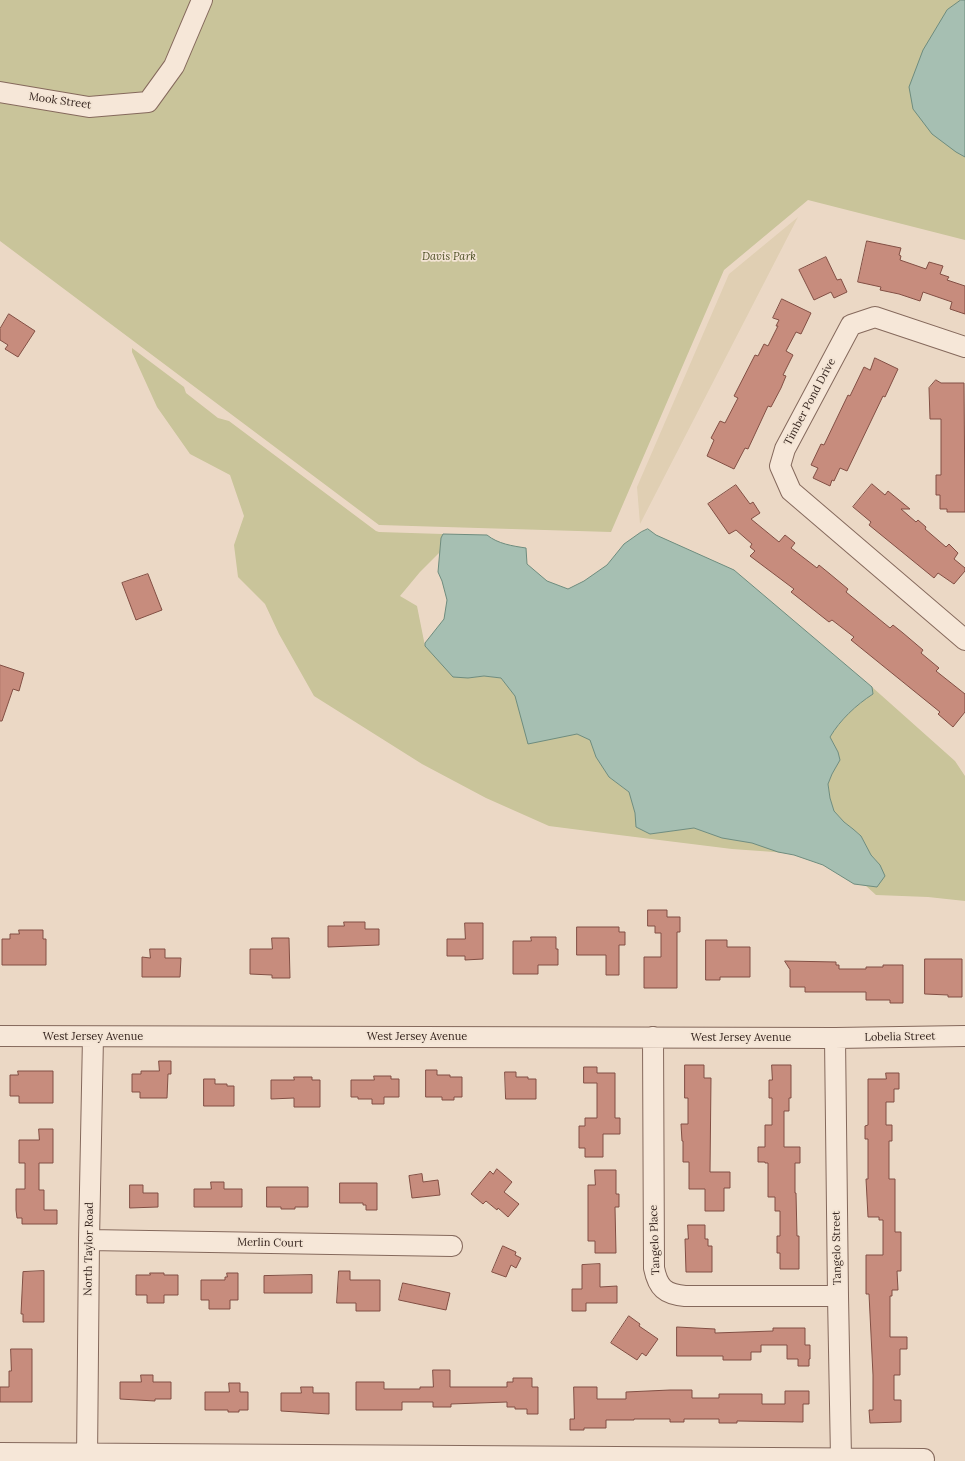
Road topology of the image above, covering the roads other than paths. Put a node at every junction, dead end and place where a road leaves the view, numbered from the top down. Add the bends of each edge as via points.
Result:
1 (202, 0) edge
2 (0, 92) edge
3 (965, 347) edge
4 (962, 631) edge
5 (0, 1036) edge
6 (965, 1036) edge
7 (93, 1037) junction
8 (653, 1037) junction
9 (835, 1038) junction
10 (89, 1240) junction
11 (452, 1246) dead end
12 (838, 1296) junction
13 (0, 1453) edge
14 (87, 1457) edge
15 (398, 1458) edge
16 (841, 1458) junction
17 (924, 1459) dead end

1 - 2 street, Mook Street via 174,66 148,102 89,107
3 - 4 street, Timber Pond Drive via 875,317 851,325 784,449 780,466 791,491
5 - 7 street, West Jersey Avenue
6 - 9 street, Lobelia Street
7 - 8 street, West Jersey Avenue
7 - 10 street, North Taylor Road
8 - 9 street, West Jersey Avenue
8 - 12 street, Tangelo Place via 654,1268 663,1290 674,1295 686,1296
9 - 12 street, Tangelo Street
10 - 11 street, Merlin Court
10 - 14 street, North Taylor Road
12 - 16 street, Tangelo Street
13 - 14 street
14 - 15 street
15 - 16 street
16 - 17 street

